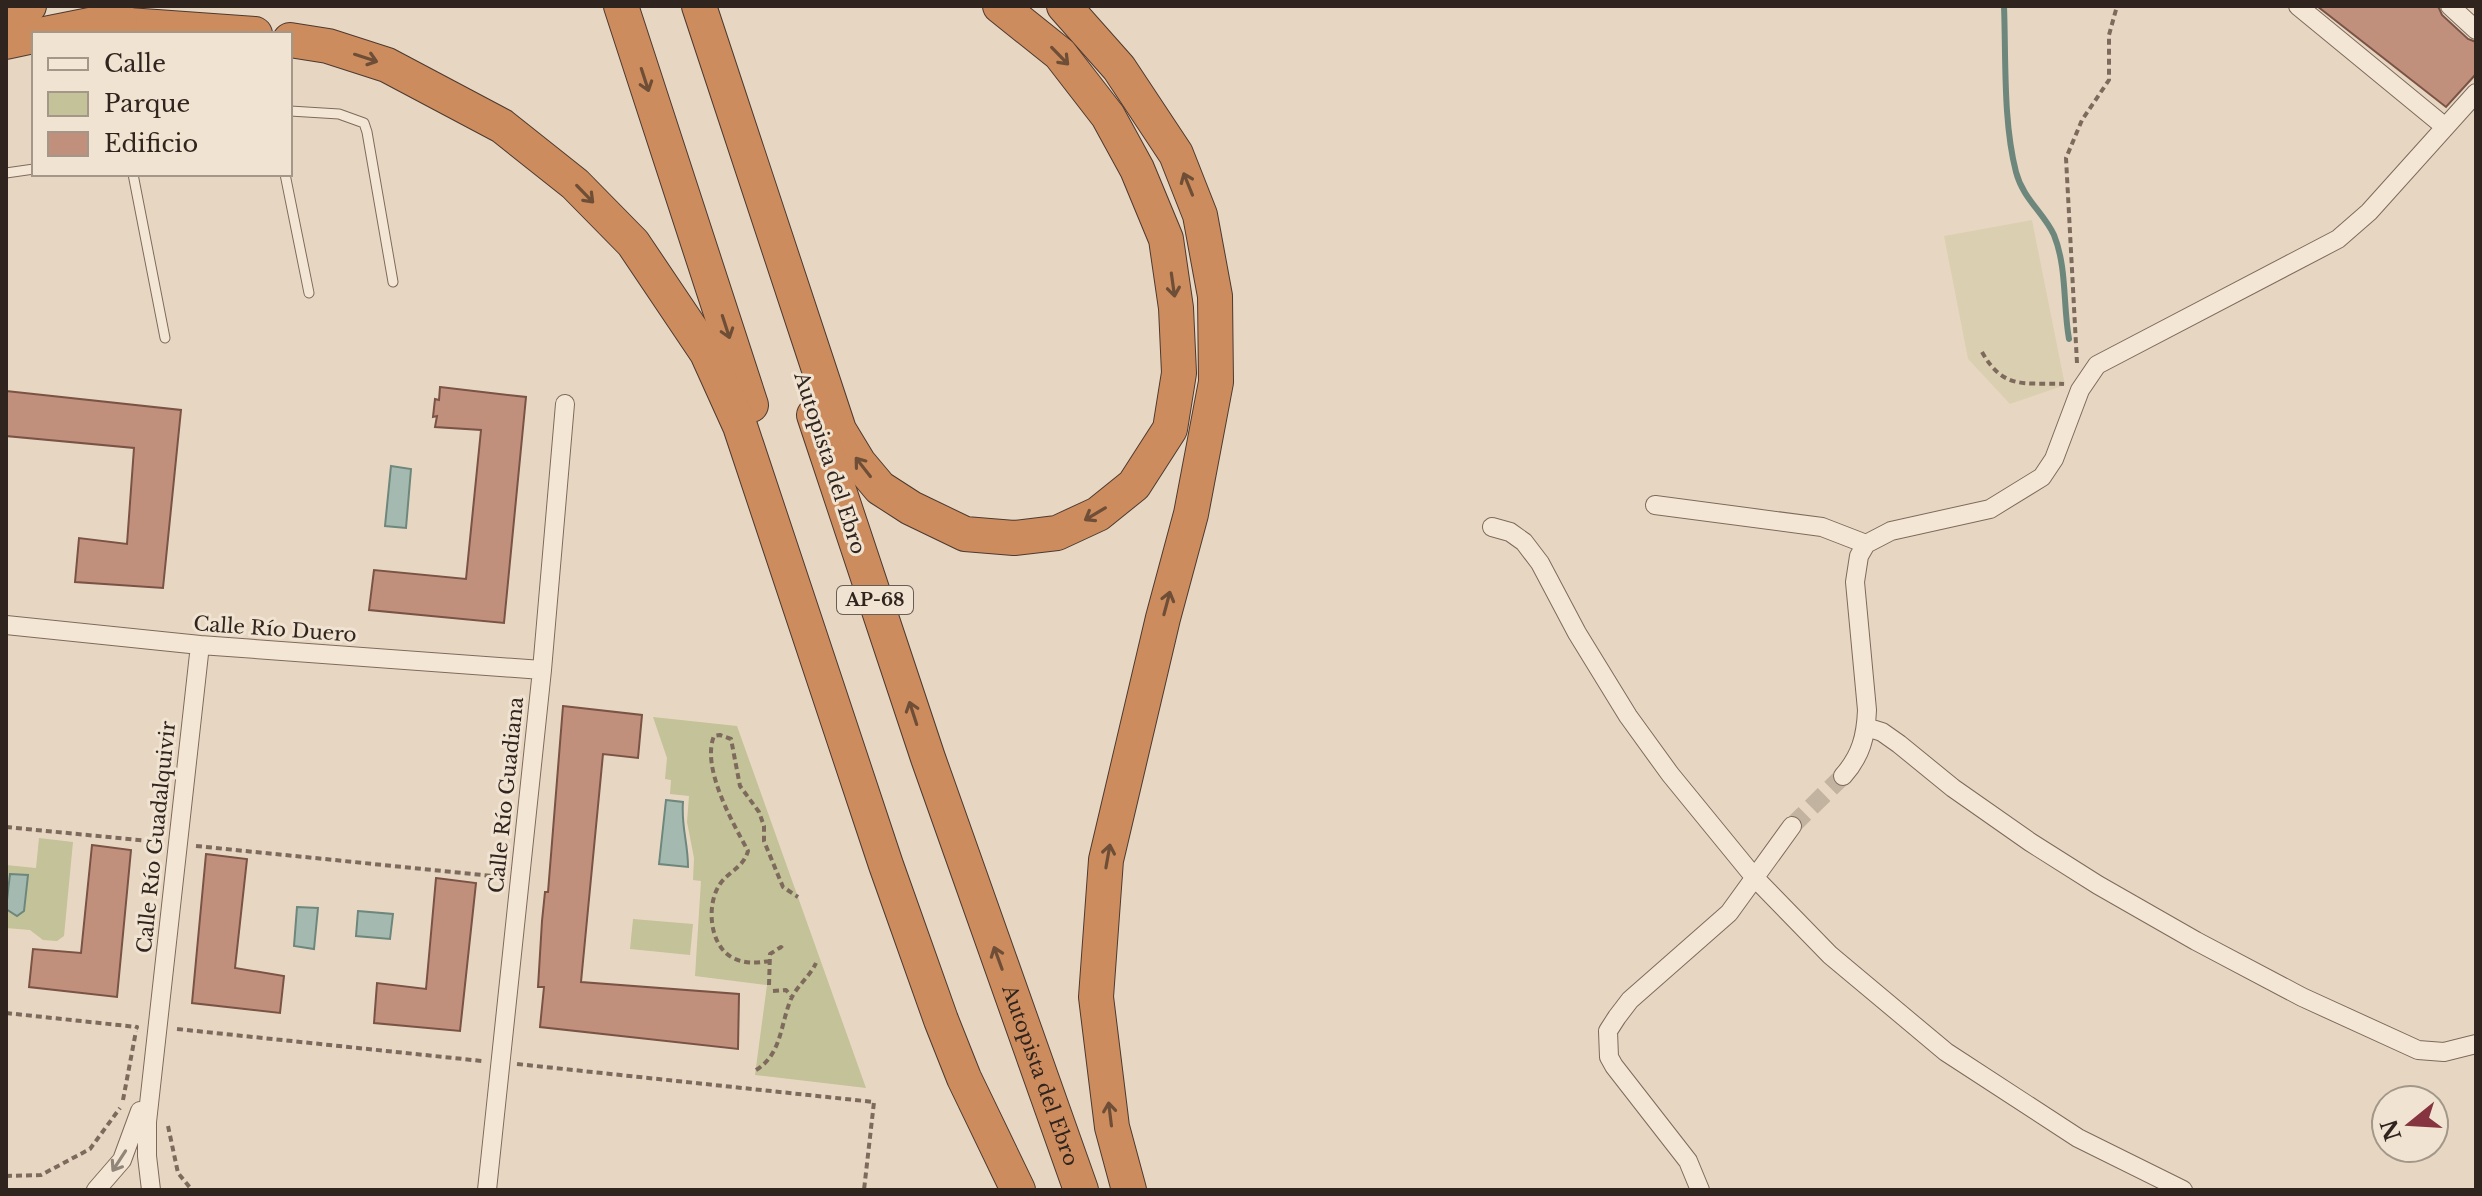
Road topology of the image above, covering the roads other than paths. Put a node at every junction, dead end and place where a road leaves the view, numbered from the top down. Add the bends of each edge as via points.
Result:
1 (29, 6) edge
2 (191, 6) edge
3 (621, 6) edge
4 (680, 6) edge
5 (699, 6) edge
6 (1000, 6) edge
7 (1064, 6) edge
8 (2298, 6) edge
9 (2450, 6) edge
10 (6, 11) edge
11 (2473, 21) edge
12 (100, 23) junction
13 (55, 32) edge
14 (227, 32) edge
15 (32, 36) edge
16 (292, 40) edge
17 (6, 42) edge
18 (2476, 93) edge
19 (292, 111) edge
20 (2444, 126) junction
21 (32, 169) edge
22 (6, 173) edge
23 (133, 176) edge
24 (285, 176) edge
25 (393, 282) dead end
26 (309, 293) dead end
27 (165, 338) dead end
28 (565, 404) dead end
29 (1655, 505) dead end
30 (1492, 527) dead end
31 (1866, 544) junction
32 (6, 625) edge
33 (200, 645) junction
34 (542, 670) junction
35 (1866, 727) junction
36 (1843, 776) tunnel mouth
37 (1792, 826) tunnel mouth
38 (1755, 878) junction
39 (165, 1031) junction
40 (2476, 1044) edge
41 (96, 1190) edge
42 (151, 1190) edge
43 (487, 1190) edge
44 (1019, 1190) edge
45 (1081, 1190) edge
46 (1129, 1190) edge
47 (1700, 1190) edge
48 (2183, 1190) edge

1 - 10 highway
2 - 12 highway
3 -> 44 highway, AP-68 via 851,708
45 -> 4 highway, Autopista del Ebro / AP-68 via 928,758
6 -> 5 highway via 1060,54 1108,116 1137,169 1166,239 1179,373 1170,429 1134,485 1098,514 1057,533 1014,538 965,534 911,508 880,488 845,441
46 -> 7 highway via 1112,1127 1096,997 1106,860 1191,514 1216,382 1215,296 1200,215 1176,154 1119,68
8 - 20 street
9 - 11 street
12 - 13 highway
12 - 14 highway
15 - 17 highway
16 -> 44 highway via 387,65 502,126 575,184 633,243 707,353 740,426 936,1008
18 - 20 street
19 - 25 lane via 339,114 364,123
20 - 31 street via 2369,212 2338,239 2097,365 2080,390 2042,477 1990,509 1891,531
21 - 22 lane
23 - 27 lane
24 - 26 lane
28 - 34 street, Calle Río Guadiana
29 - 31 street via 1822,527
30 - 38 street via 1524,542 1540,563 1628,716
31 - 35 street via 1855,582
32 - 33 street, Calle Río Duero
33 - 34 street, Calle Río Duero
33 - 39 street, Calle Río Guadalquivir
34 - 43 street, Calle Río Guadiana
35 - 36 street via 1861,750
35 - 40 street via 1890,738 2084,877 2302,997 2418,1050 2444,1052
37 - 38 street
38 - 47 street via 1729,913 1630,1000 1608,1031 1614,1066 1688,1161
38 - 48 street via 1830,955 1946,1052 2078,1138
39 -> 41 street, Calle Río Guadalquivir via 122,1160
39 - 42 street, Calle Río Guadalquivir via 147,1122

